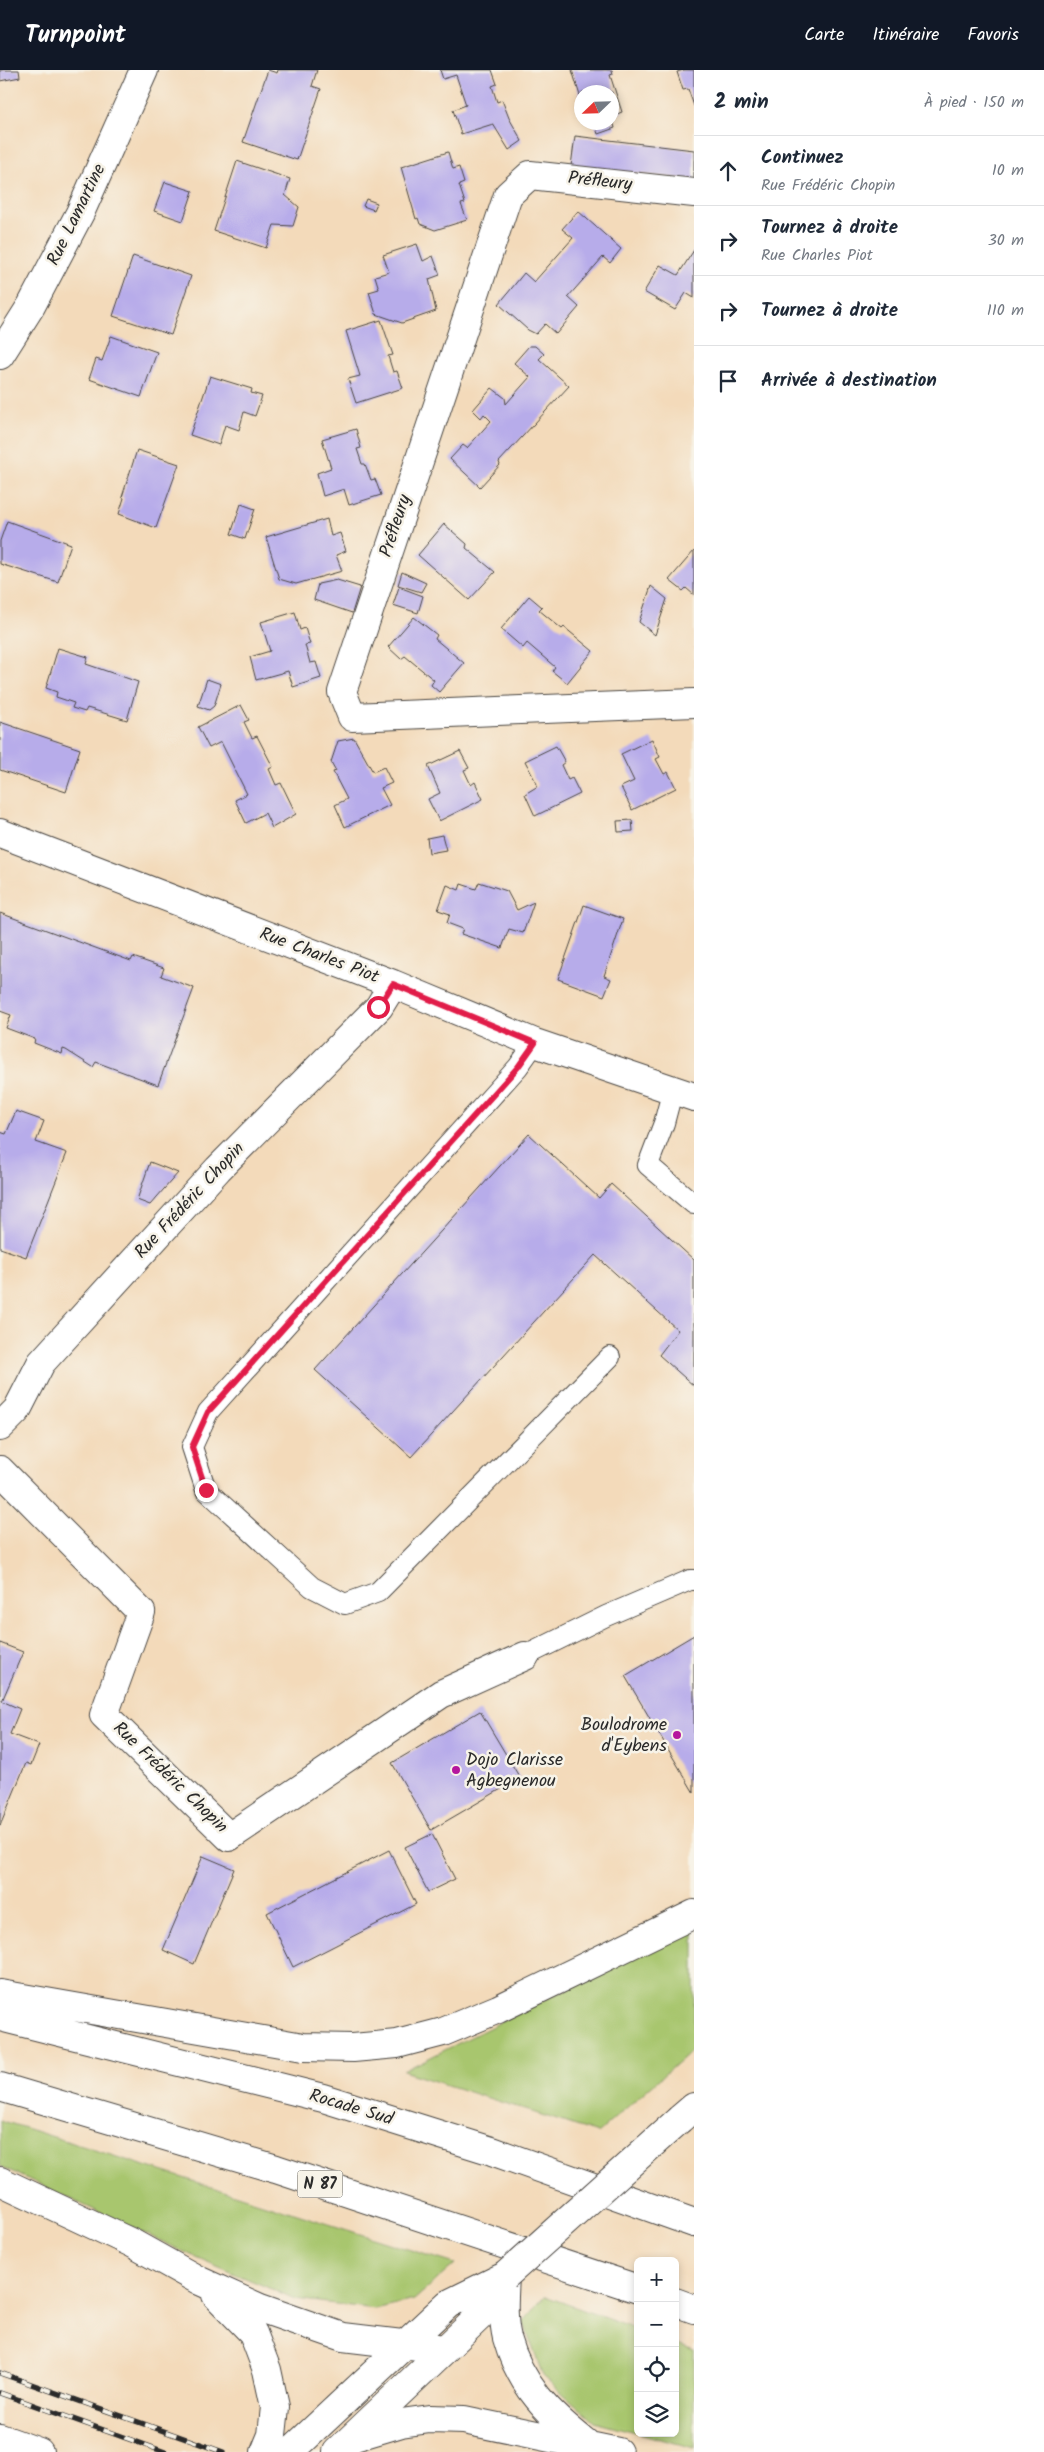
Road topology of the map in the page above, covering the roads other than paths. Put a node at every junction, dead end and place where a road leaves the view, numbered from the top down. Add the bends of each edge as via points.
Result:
1 (144, 70) edge
2 (694, 193) edge
3 (0, 355) edge
4 (694, 702) edge
5 (0, 833) edge
6 (393, 984) junction
7 (535, 1043) junction
8 (684, 1093) edge
9 (694, 1204) edge
10 (610, 1357) dead end
11 (6, 1415) edge
12 (0, 1470) edge
13 (694, 1580) edge
14 (525, 1656) joint
15 (694, 1914) edge
16 (0, 1994) edge
17 (0, 2017) edge
18 (0, 2087) edge
19 (687, 2113) edge
20 (492, 2151) junction
21 (0, 2181) edge
22 (694, 2208) edge
23 (694, 2223) edge
24 (505, 2276) junction
25 (200, 2280) junction
26 (634, 2288) edge
27 (679, 2303) edge
28 (694, 2308) edge
29 (403, 2346) junction
30 (444, 2349) junction
31 (0, 2438) edge
32 (345, 2445) edge
33 (589, 2446) junction
34 (40, 2452) edge
35 (266, 2452) edge
36 (290, 2452) edge
37 (618, 2452) edge

1 - 3 main road, Rue Lamartine via 80,212 31,306
2 - 4 main road, Préfleury via 530,175 508,195 342,692 352,717
5 - 6 main road, Rue Charles Piot
6 - 7 main road, Rue Charles Piot
6 - 11 main road, Rue Frédéric Chopin via 378,1007 218,1169 41,1363
7 - 8 main road, Rue Charles Piot
7 - 10 lane via 518,1067 208,1412 192,1447 206,1490 312,1587 345,1604 378,1592
8 - 9 lane via 664,1123 648,1165
12 - 14 main road, Rue Frédéric Chopin via 141,1612 104,1715 228,1837 441,1694
13 - 14 lane via 606,1616
15 - 16 main road via 498,2010 443,2032 397,2044 354,2048 304,2047
17 - 20 main road, Rocade Sud via 323,2098
18 - 26 main road, N 87 via 276,2169
19 - 24 main road, bridge
20 - 22 main road
20 - 23 main road, Rocade Sud
21 - 25 main road
24 - 29 main road via 448,2304
24 - 30 main road via 479,2317
24 - 33 main road via 507,2337 529,2386 545,2408
25 - 29 main road via 260,2308 343,2337
25 - 35 main road via 253,2333 267,2370 275,2407 272,2435
27 - 28 main road
29 - 30 main road
29 - 36 main road
30 - 32 main road
31 - 34 main road
32 - 33 main road via 401,2423 430,2419 464,2420
33 - 37 main road

